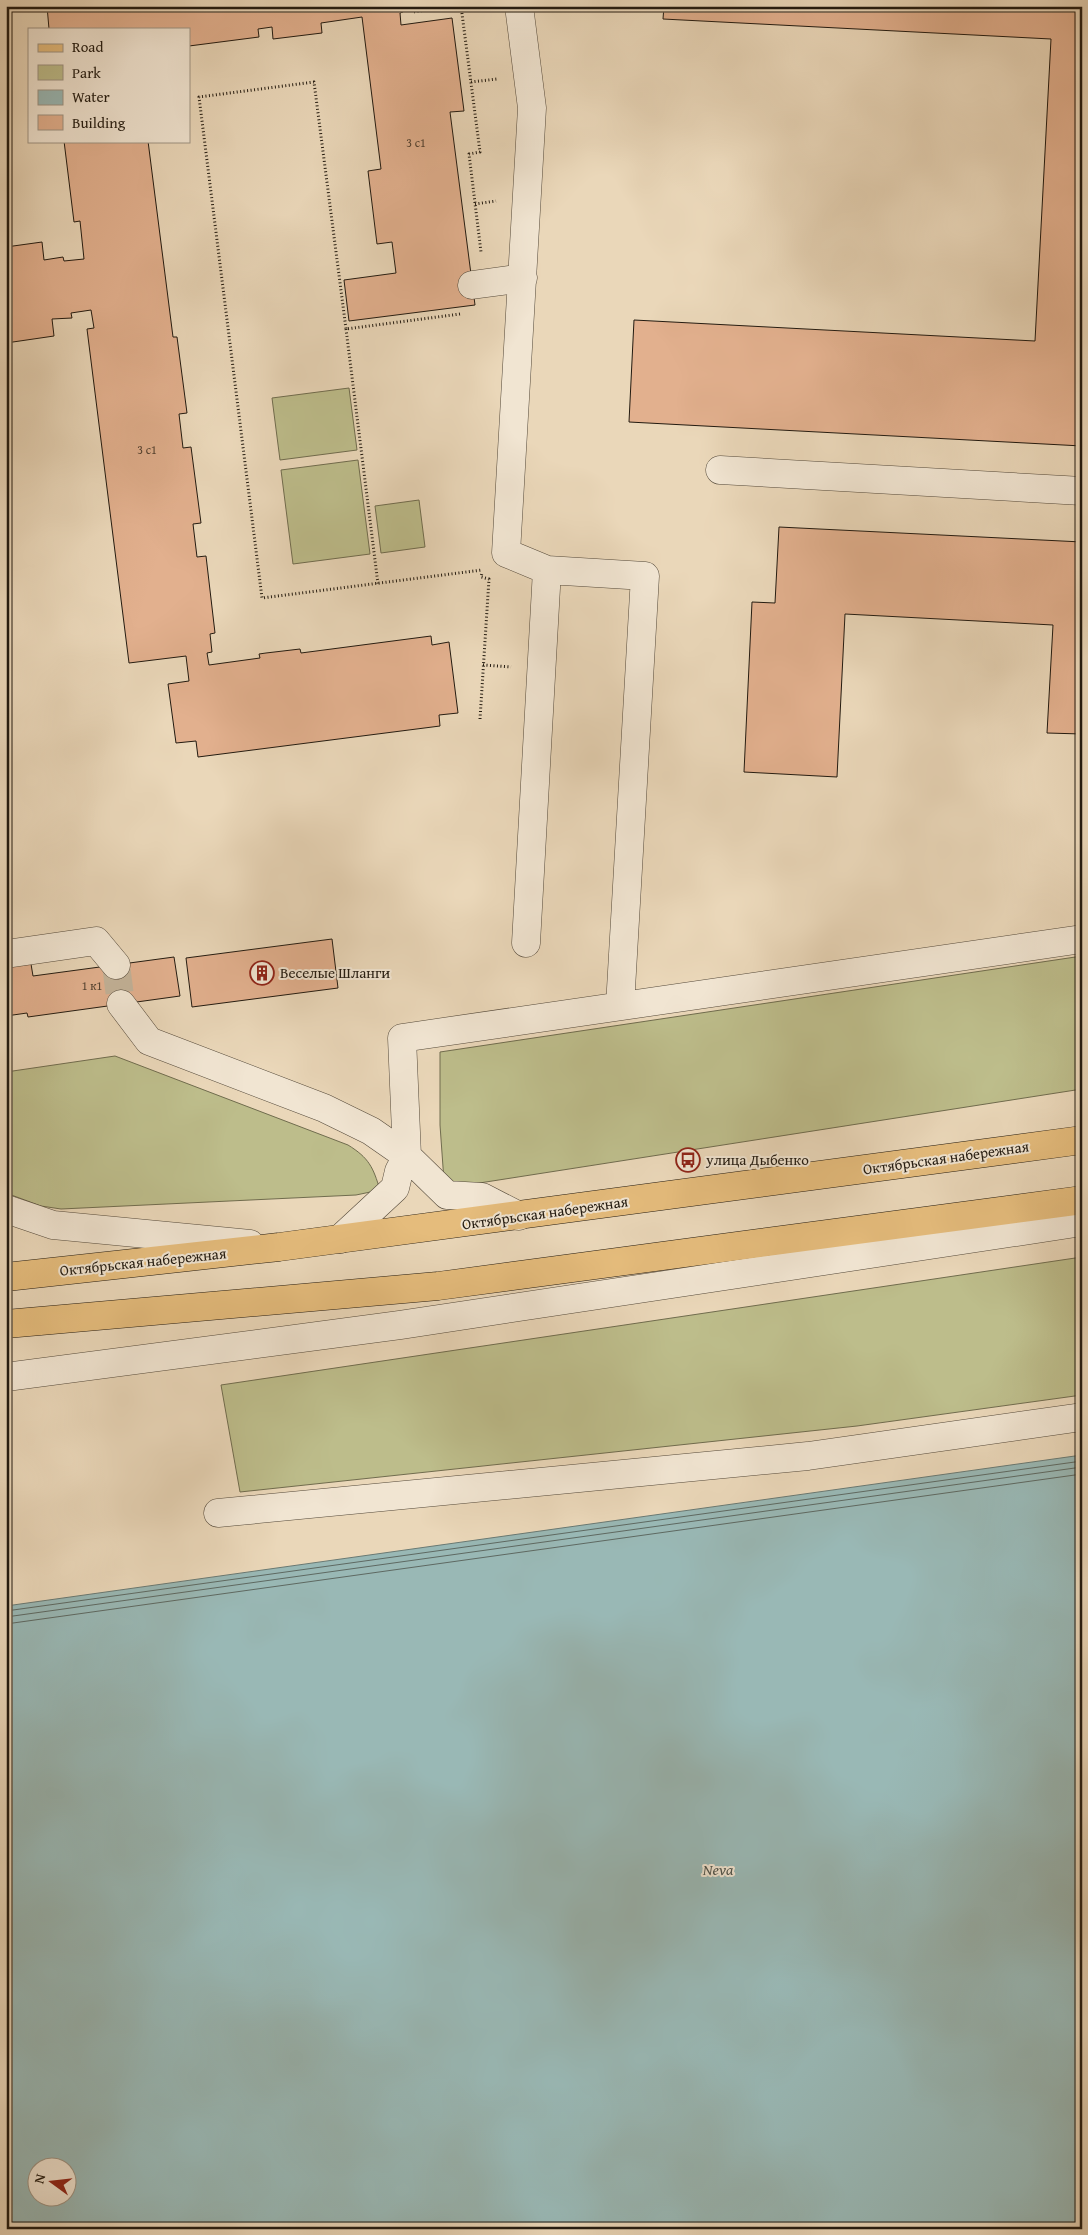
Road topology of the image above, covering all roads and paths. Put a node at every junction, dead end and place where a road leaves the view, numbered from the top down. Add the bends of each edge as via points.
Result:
1 (412, 6) edge
2 (454, 6) edge
3 (461, 6) edge
4 (519, 6) edge
5 (523, 278) junction
6 (478, 284) joint
7 (466, 313) dead end
8 (346, 329) junction
9 (720, 470) dead end
10 (1082, 491) edge
11 (547, 570) junction
12 (378, 584) junction
13 (480, 719) dead end
14 (1082, 939) edge
15 (526, 944) dead end
16 (6, 954) edge
17 (116, 965) tunnel mouth
18 (121, 1004) tunnel mouth
19 (620, 1006) junction
20 (1082, 1140) edge
21 (407, 1156) junction
22 (1082, 1200) edge
23 (6, 1209) edge
24 (519, 1216) junction
25 (1082, 1222) edge
26 (340, 1239) junction
27 (279, 1247) junction
28 (6, 1277) edge
29 (6, 1324) edge
30 (6, 1377) edge
31 (1082, 1417) edge
32 (218, 1513) dead end

1 - 2 path via 413,12
3 - 6 path via 480,152 469,154
4 - 5 street via 532,108
5 - 6 street
5 - 11 street via 506,553
7 - 8 path
8 - 12 path
8 - 12 path via 314,82 199,97 262,598
9 - 10 street
11 - 15 street
11 - 19 street via 645,576
12 - 13 path via 482,570 482,577 489,580
14 - 19 street
16 - 17 street via 96,941
18 - 21 street via 149,1041 324,1108 371,1131
19 - 21 street via 402,1038
20 - 24 main road, Октябрьская набережная
21 - 24 street via 447,1195 482,1197
21 - 26 street via 395,1188
22 - 29 main road via 438,1286
23 - 27 street via 53,1225
24 - 26 main road, Октябрьская набережная
25 - 30 street via 410,1323
26 - 27 main road, Октябрьская набережная
27 - 28 main road, Октябрьская набережная
31 - 32 street via 808,1456

